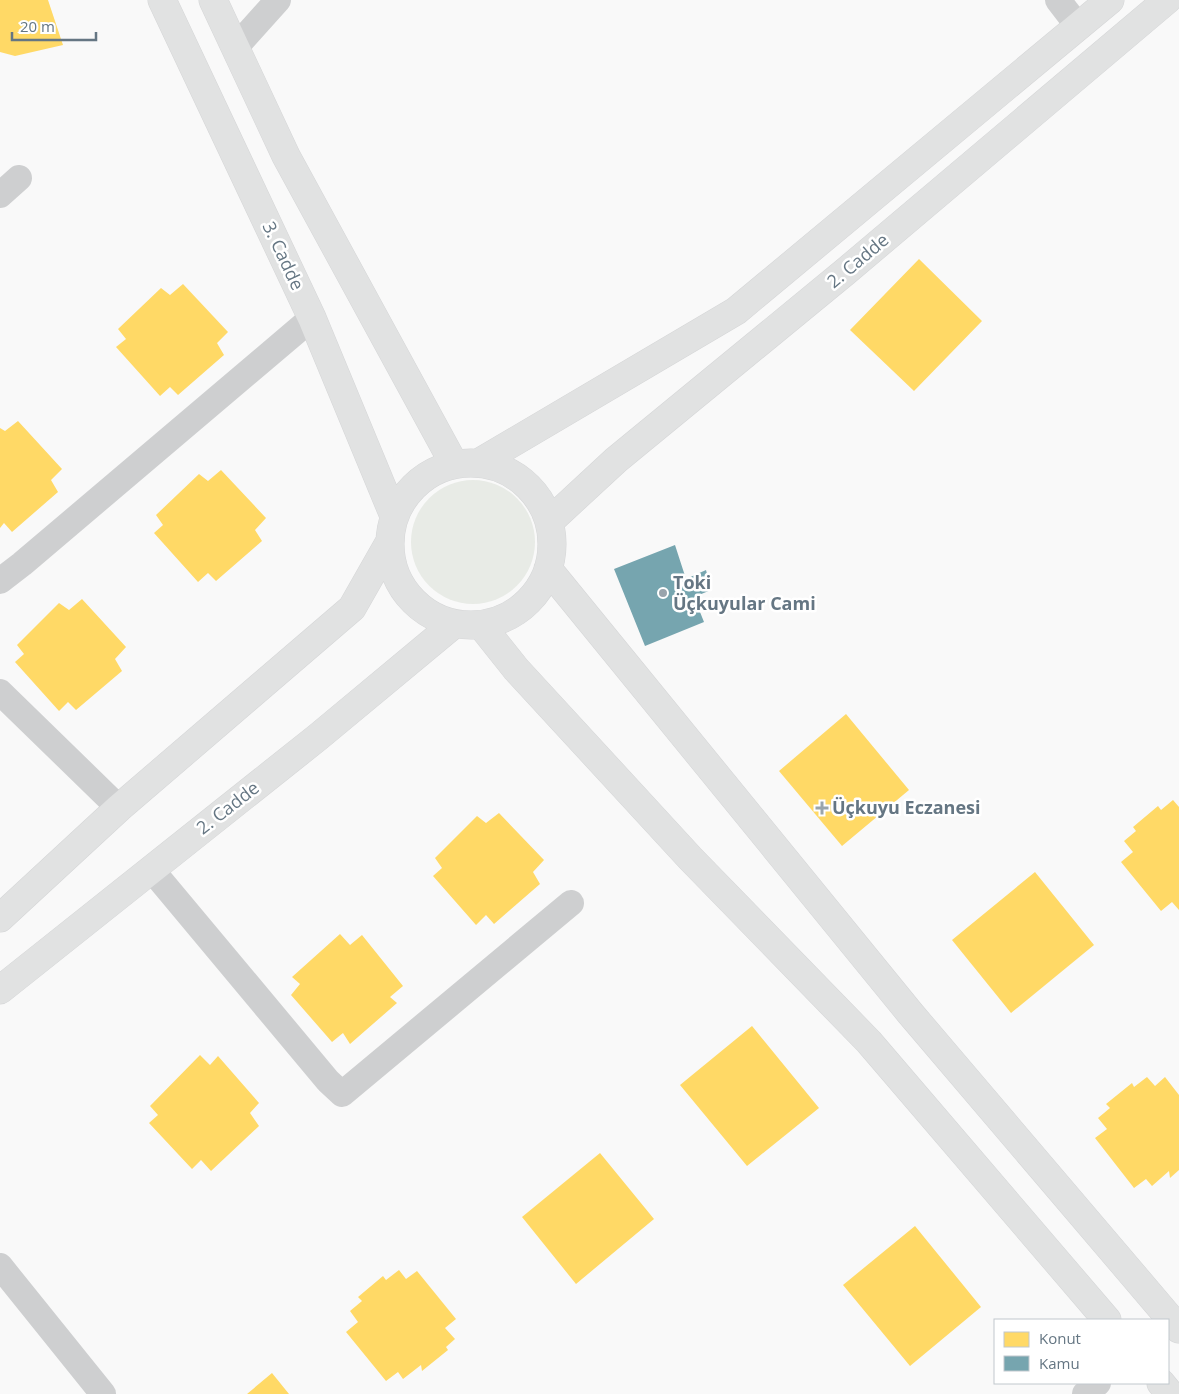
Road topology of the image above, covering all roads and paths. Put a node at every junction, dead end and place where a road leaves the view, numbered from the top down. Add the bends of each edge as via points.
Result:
1 (162, 0) edge
2 (213, 0) edge
3 (278, 0) edge
4 (1058, 0) edge
5 (1110, 0) edge
6 (1167, 0) edge
7 (1078, 26) junction
8 (235, 48) junction
9 (19, 178) dead end
10 (0, 195) edge
11 (312, 318) junction
12 (467, 463) junction
13 (394, 516) junction
14 (549, 522) junction
15 (390, 543) junction
16 (548, 569) junction
17 (0, 581) edge
18 (454, 624) junction
19 (481, 625) junction
20 (0, 692) edge
21 (119, 808) junction
22 (151, 869) junction
23 (571, 903) dead end
24 (0, 918) edge
25 (0, 990) edge
26 (0, 1266) edge
27 (1106, 1319) edge
28 (1172, 1322) edge
29 (1097, 1384) edge
30 (1161, 1384) edge
31 (103, 1394) edge
32 (1085, 1394) edge
33 (1170, 1394) edge

1 - 11 main road, 3. Cadde
2 - 8 main road
3 - 8 street
4 - 7 street
5 - 7 main road
6 - 14 main road, 2. Cadde via 616,460
7 - 12 main road via 736,312
8 - 12 main road via 286,156
9 - 10 street
11 - 13 main road, 3. Cadde
11 - 17 street
12 - 13 main road via 428,474 408,492
12 - 14 main road via 503,469 524,482 539,500
13 - 15 main road
14 - 16 main road via 552,545
15 - 18 main road via 394,570 407,594 428,613
15 - 21 main road via 352,608
16 - 19 main road via 538,590 523,607 503,619
16 - 28 main road via 910,1013
18 - 19 main road
18 - 22 main road, 2. Cadde
19 - 27 main road via 516,669 690,858 869,1042
20 - 21 street
21 - 24 main road
22 - 23 street via 342,1094
22 - 25 main road, 2. Cadde
26 - 31 street
29 - 32 street
30 - 33 main road

